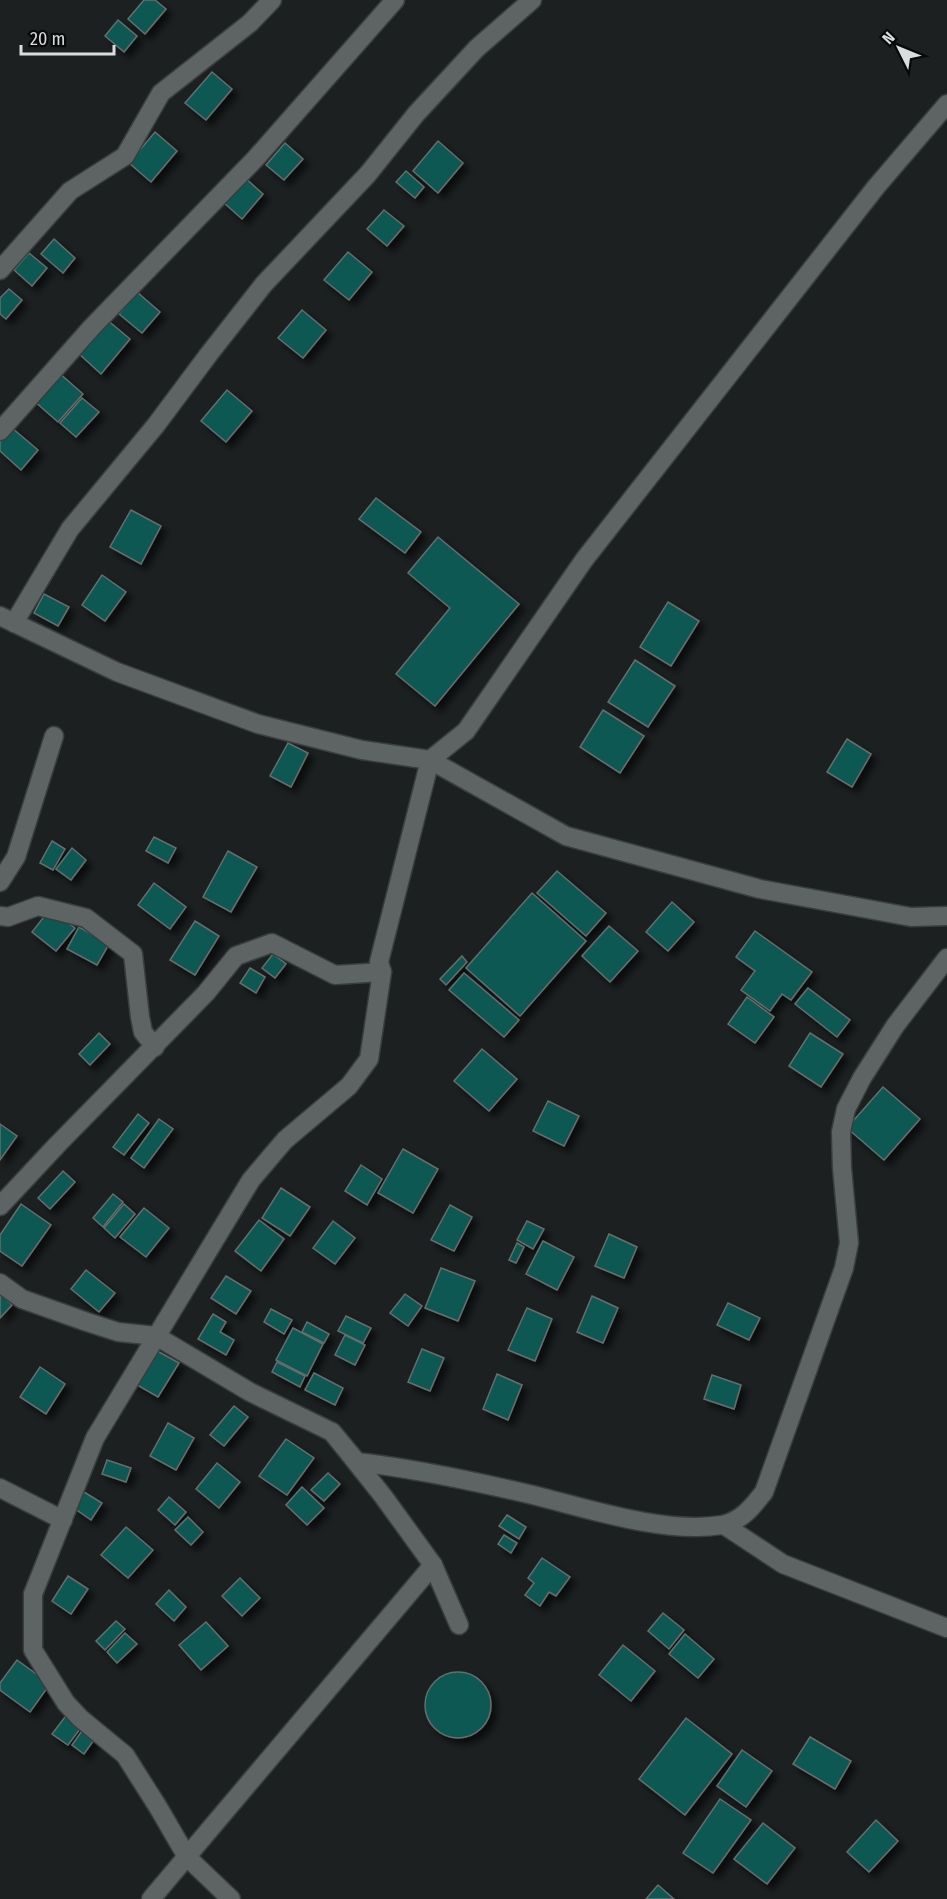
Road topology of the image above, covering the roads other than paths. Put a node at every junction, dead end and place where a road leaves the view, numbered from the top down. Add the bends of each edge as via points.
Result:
1 (272, 0) edge
2 (395, 0) edge
3 (532, 0) edge
4 (947, 104) edge
5 (0, 270) edge
6 (0, 431) edge
7 (7, 619) edge
8 (54, 736) dead end
9 (430, 760) junction
10 (0, 882) edge
11 (0, 916) edge
12 (947, 916) edge
13 (947, 958) edge
14 (382, 972) junction
15 (154, 1047) junction
16 (0, 1206) edge
17 (0, 1283) edge
18 (156, 1336) junction
19 (332, 1432) junction
20 (0, 1488) edge
21 (63, 1520) junction
22 (724, 1525) junction
23 (433, 1565) junction
24 (459, 1625) dead end
25 (947, 1628) edge
26 (187, 1857) junction
27 (151, 1899) edge
28 (231, 1899) edge

1 - 5 street via 250,23 161,93 125,156 70,191
2 - 6 street via 256,158 92,327
3 - 7 street via 477,48 368,174 264,284 70,529
4 - 9 street via 876,187 584,560 466,730
7 - 9 street via 117,672 258,724 362,750
8 - 10 street via 19,848
9 - 12 street via 566,836 760,889 911,917
9 - 14 street via 379,962
11 - 15 street via 8,917 38,906 86,918 133,954 143,1032
13 - 22 street via 895,1026 846,1109 841,1132 849,1243 844,1268 764,1492 748,1513
14 - 15 street via 335,975 272,943 236,956
14 - 18 street via 369,1059 349,1086 285,1140 250,1180
15 - 16 street
17 - 18 street via 22,1299 77,1319 118,1332
18 - 19 street via 250,1392
18 - 21 street via 95,1438
19 - 22 street via 357,1462 464,1479 616,1516 678,1526
19 - 23 street
20 - 21 street
21 - 26 street via 33,1594 33,1650 66,1703 125,1755
22 - 25 street via 783,1564
23 - 24 street
23 - 26 street
26 - 27 street
26 - 28 street

